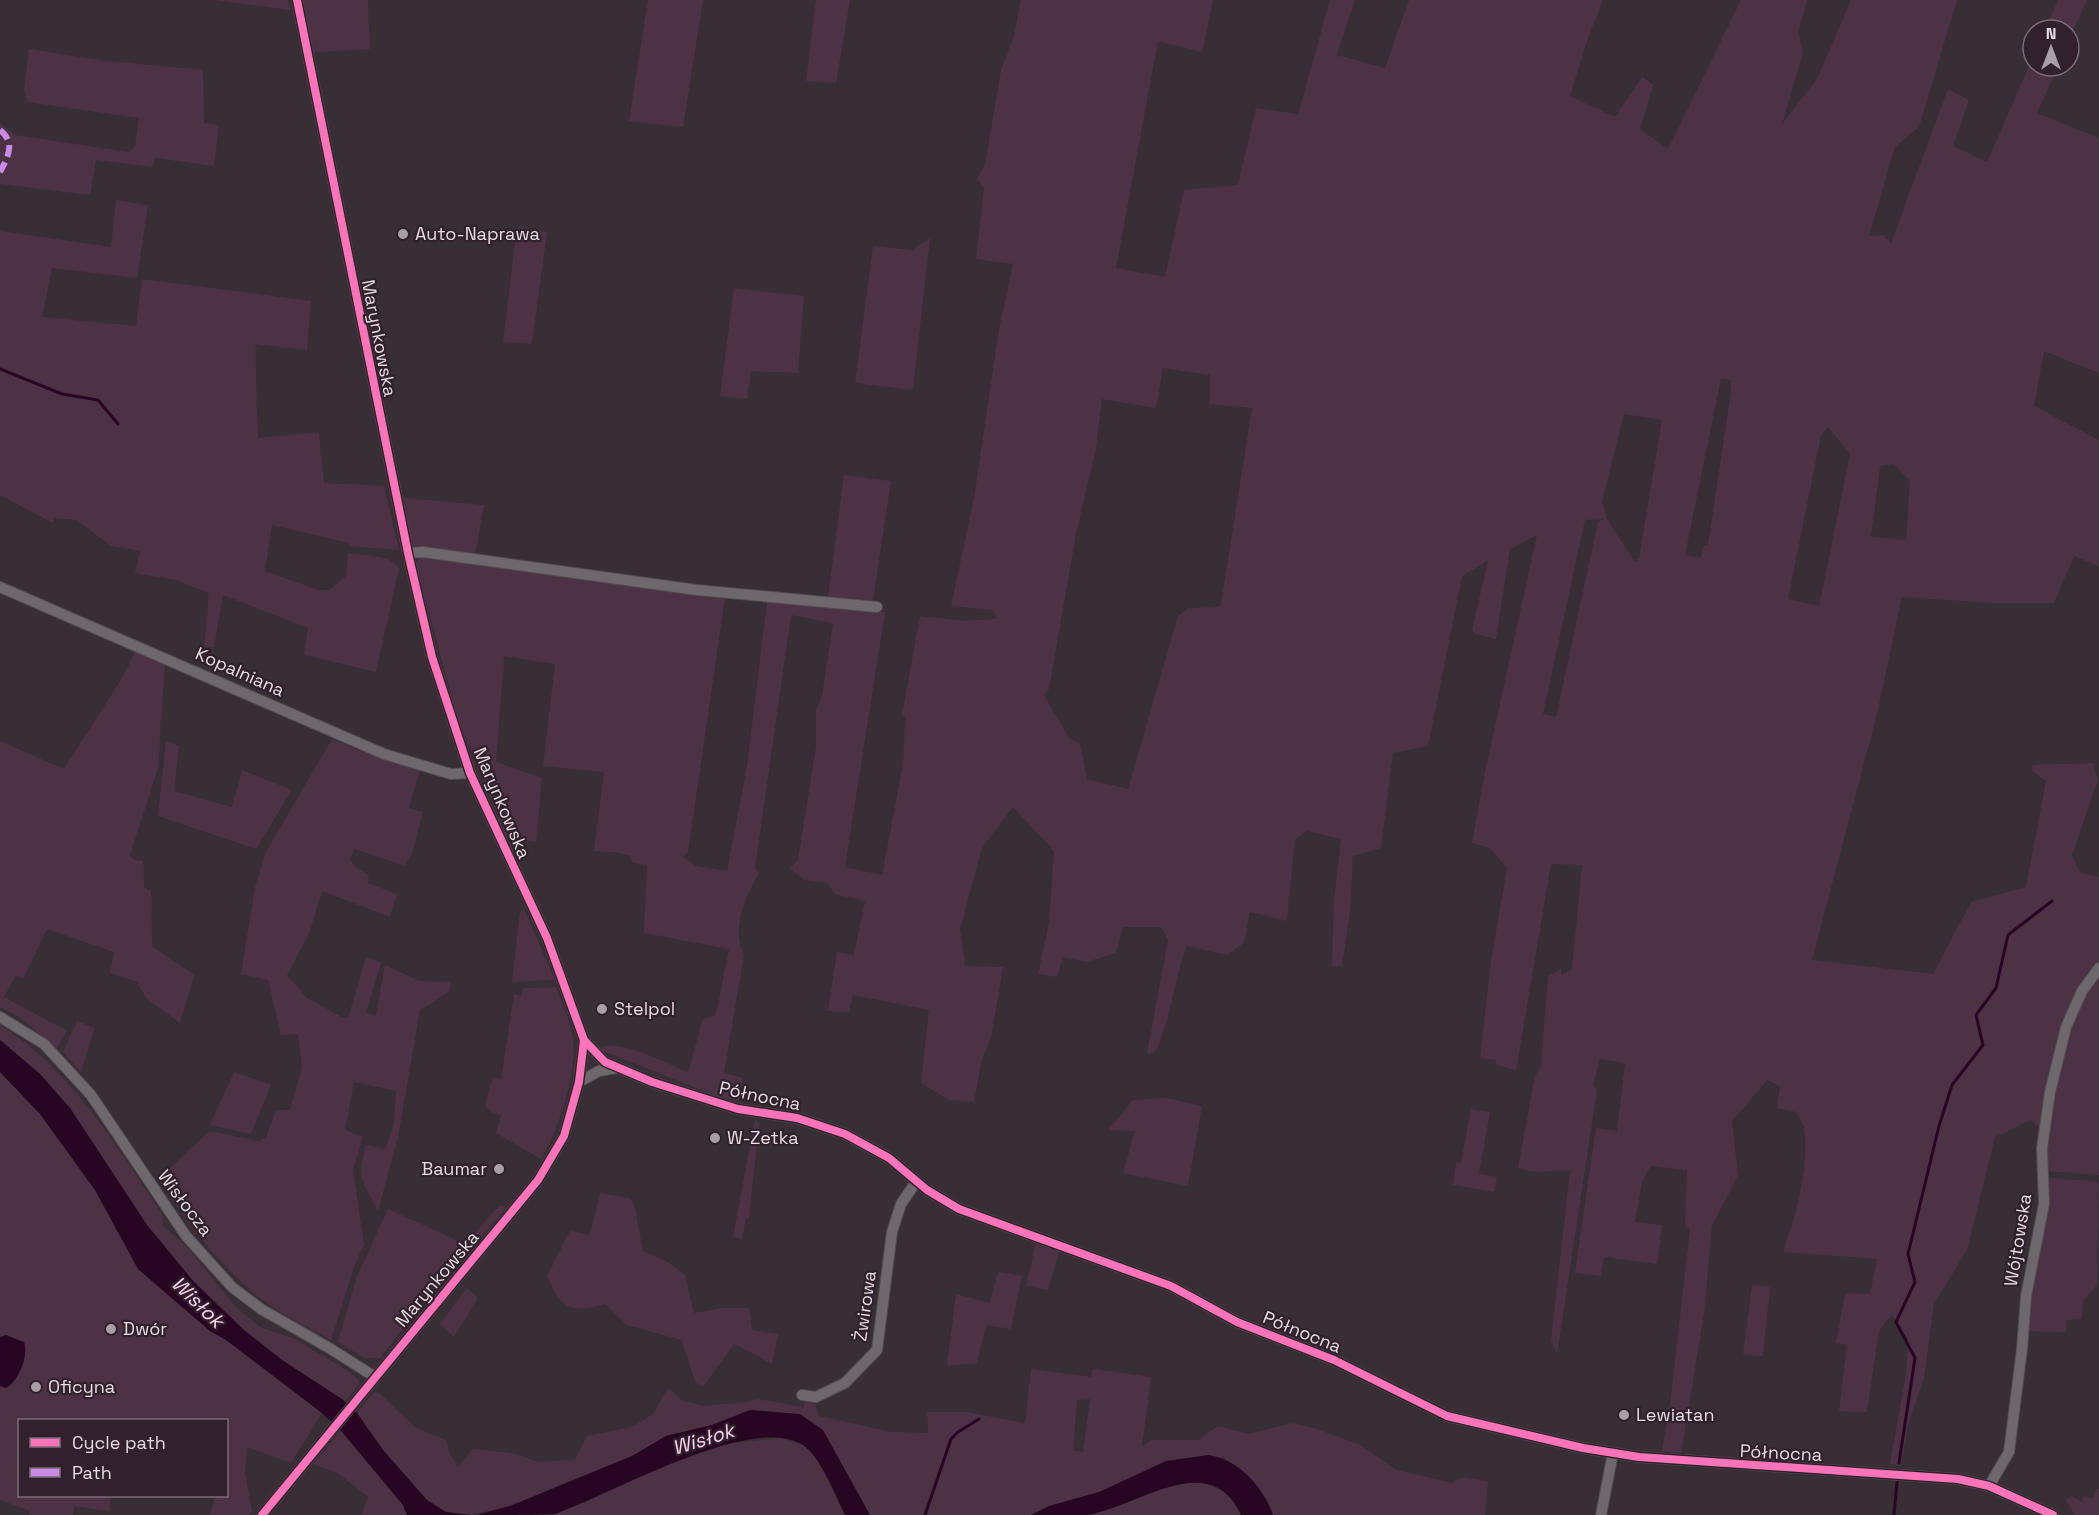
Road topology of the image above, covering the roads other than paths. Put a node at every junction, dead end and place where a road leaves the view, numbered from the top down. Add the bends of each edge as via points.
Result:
1 (297, 0) edge
2 (408, 553) junction
3 (0, 586) edge
4 (877, 607) dead end
5 (470, 773) junction
6 (2099, 968) edge
7 (0, 1017) edge
8 (584, 1040) junction
9 (617, 1068) junction
10 (579, 1082) junction
11 (916, 1182) junction
12 (375, 1377) junction
13 (802, 1395) dead end
14 (1613, 1453) junction
15 (1989, 1486) junction
16 (262, 1515) edge
17 (1600, 1515) edge
18 (2053, 1515) edge

1 - 2 street, Marynkowska
2 - 4 street via 697,590
2 - 5 street, Marynkowska via 432,657
3 - 5 street, Kopalniana via 384,753 451,774
5 - 8 street, Marynkowska via 547,938
6 - 15 street, Wójtowska via 2082,991 2066,1027 2050,1092 2042,1148 2044,1204 2026,1296 2009,1452
7 - 12 street, Wisłocza via 44,1044 91,1095 186,1236 232,1287 261,1309
8 - 9 street, Północna via 594,1053
8 - 10 street, Marynkowska
9 - 10 street via 599,1071
9 - 11 street, Północna via 696,1097 738,1109 796,1118 844,1134 889,1158
10 - 12 street, Marynkowska via 564,1136 538,1180
11 - 13 street, Żwirowa via 901,1204 892,1232 877,1350 845,1383 816,1397
11 - 14 street, Północna via 959,1209 1171,1286 1246,1326 1334,1360 1447,1416
12 - 16 street, Marynkowska
14 - 15 street, Północna via 1713,1464 1929,1476
14 - 17 street
15 - 18 street, Północna

